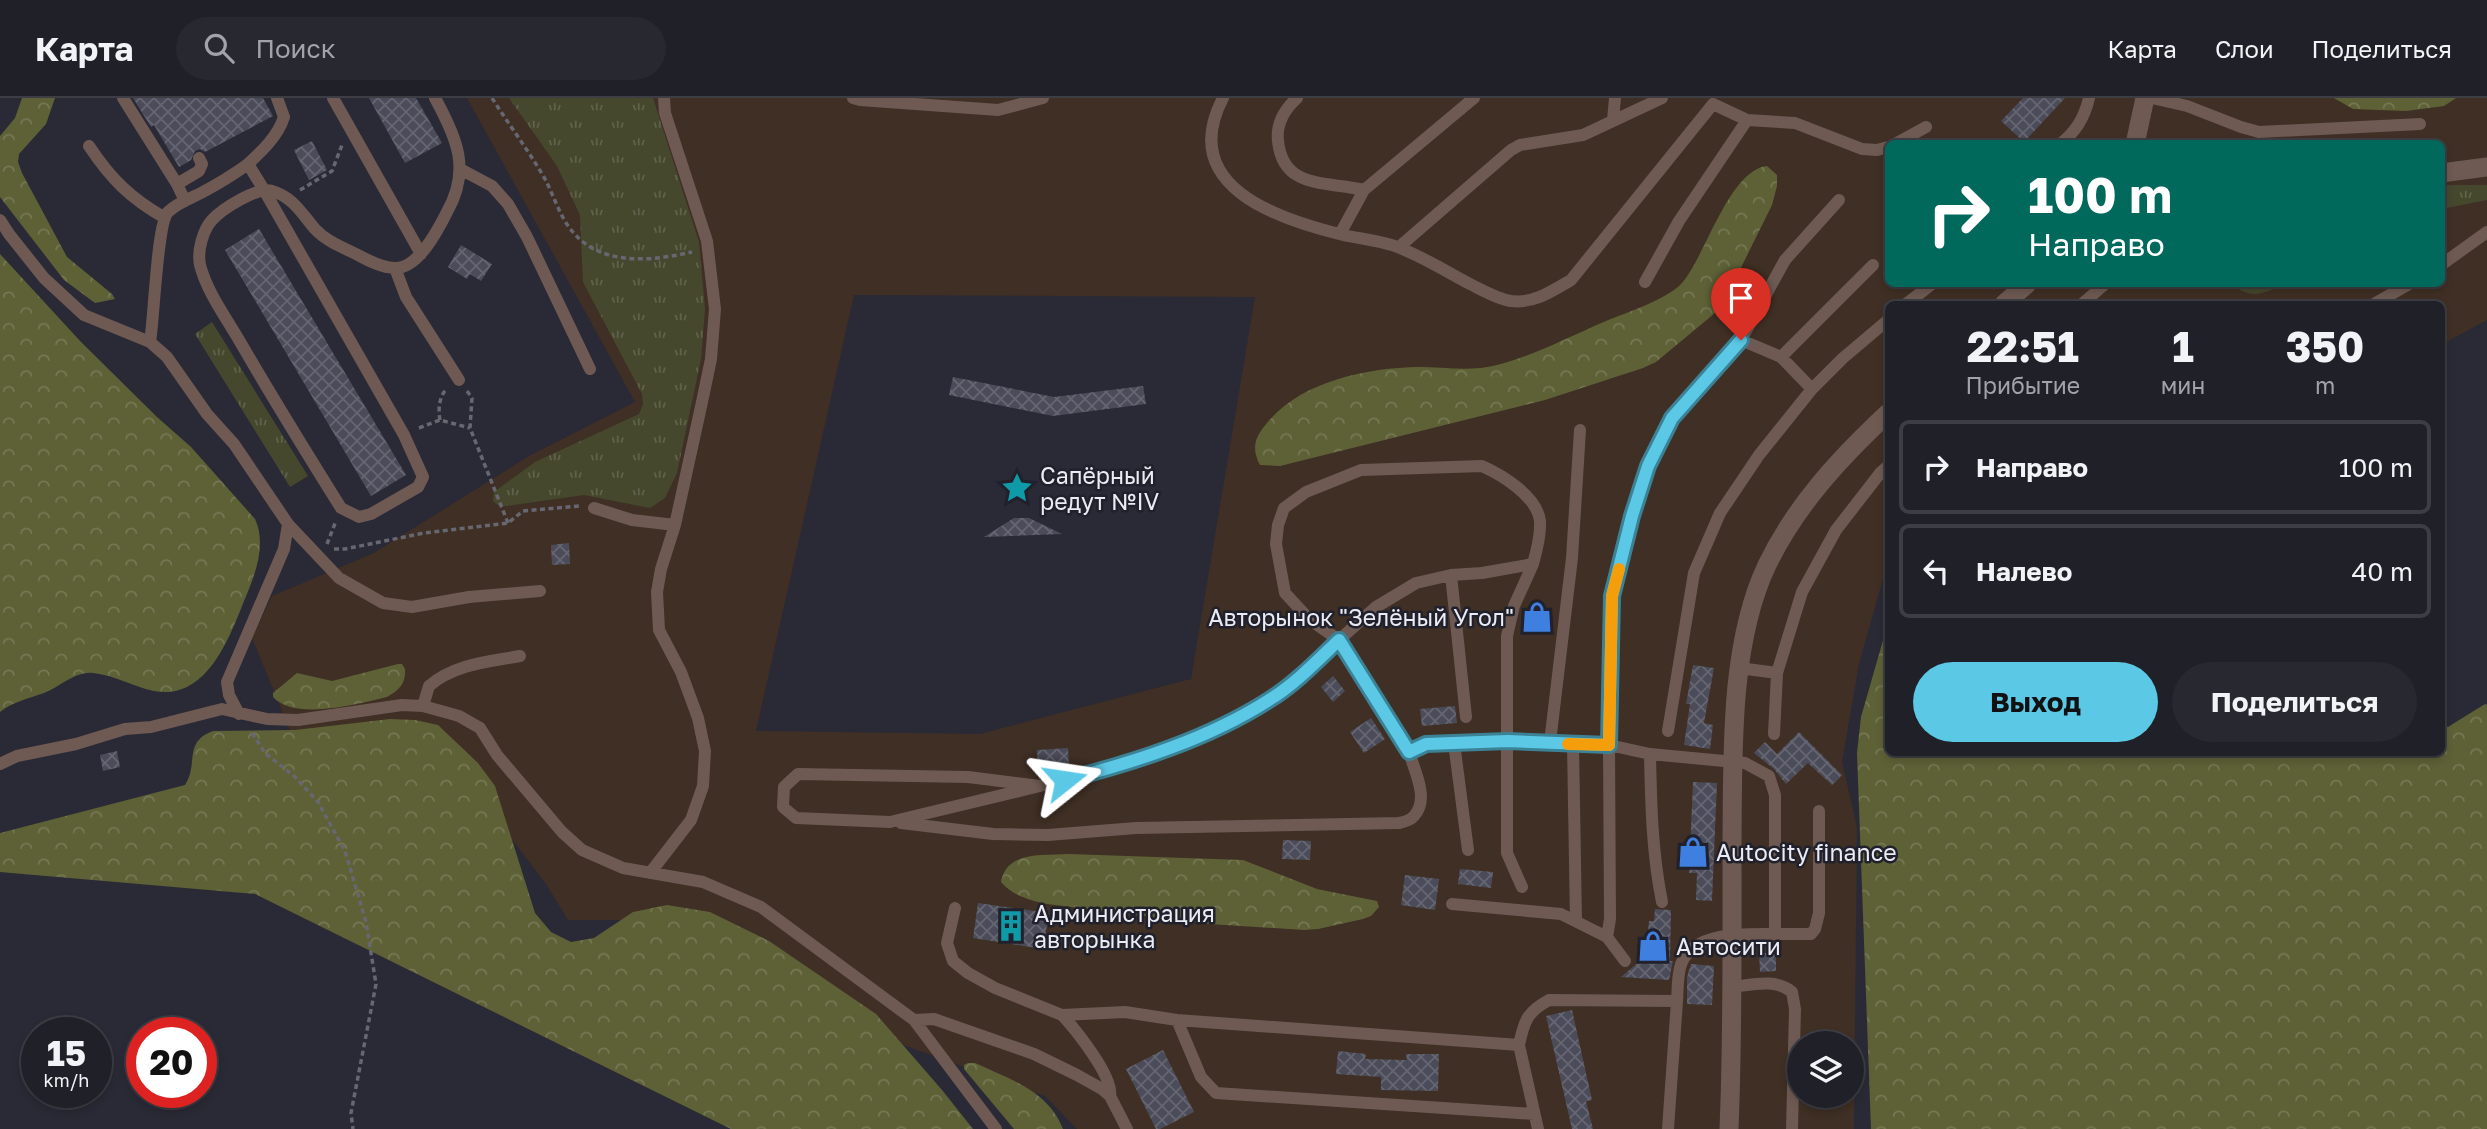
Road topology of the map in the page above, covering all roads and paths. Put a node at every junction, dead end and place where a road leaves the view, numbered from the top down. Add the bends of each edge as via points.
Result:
1 (123, 98) edge
2 (276, 98) edge
3 (333, 98) edge
4 (435, 98) edge
5 (492, 98) edge
6 (664, 98) edge
7 (853, 98) edge
8 (1043, 98) edge
9 (1223, 98) edge
10 (1297, 98) edge
11 (1474, 98) edge
12 (1615, 98) edge
13 (1662, 98) edge
14 (2089, 98) edge
15 (2145, 98) edge
16 (2152, 98) edge
17 (1707, 101) edge
18 (1613, 120) junction
19 (1747, 120) junction
20 (2420, 124) dead end
21 (347, 126) junction
22 (1926, 127) dead end
23 (1902, 140) edge
24 (2065, 140) edge
25 (2135, 140) edge
26 (89, 146) dead end
27 (1885, 148) edge
28 (199, 158) dead end
29 (248, 164) junction
30 (2487, 167) edge
31 (462, 170) junction
32 (2445, 172) edge
33 (177, 184) junction
34 (264, 190) junction
35 (1364, 190) junction
36 (288, 198) junction
37 (1839, 200) dead end
38 (185, 201) junction
39 (165, 218) junction
40 (0, 220) edge
41 (2487, 232) edge
42 (1340, 234) junction
43 (1399, 247) junction
44 (708, 248) junction
45 (421, 254) junction
46 (2445, 262) edge
47 (1873, 265) dead end
48 (395, 268) junction
49 (1645, 282) dead end
50 (1927, 287) edge
51 (2024, 287) edge
52 (2102, 287) edge
53 (2404, 287) edge
54 (1910, 301) edge
55 (2007, 301) edge
56 (2085, 301) edge
57 (2379, 301) edge
58 (1885, 323) edge
59 (1741, 340) junction
60 (150, 342) junction
61 (1781, 356) junction
62 (590, 369) dead end
63 (459, 380) junction
64 (1812, 389) junction
65 (1885, 416) edge
66 (440, 420) junction
67 (470, 428) junction
68 (1580, 430) dead end
69 (404, 435) junction
70 (1885, 469) edge
71 (341, 508) junction
72 (594, 508) joint
73 (508, 523) junction
74 (288, 524) junction
75 (676, 525) junction
76 (1533, 564) junction
77 (1451, 575) junction
78 (540, 591) dead end
79 (1339, 640) junction
80 (520, 656) dead end
81 (1739, 668) junction
82 (1777, 673) junction
83 (423, 706) junction
84 (239, 714) junction
85 (1466, 717) dead end
86 (1668, 731) dead end
87 (1774, 734) dead end
88 (1508, 741) junction
89 (1550, 742) junction
90 (1454, 743) junction
91 (1573, 744) junction
92 (1609, 745) junction
93 (1409, 752) junction
94 (1650, 754) junction
95 (1733, 761) junction
96 (0, 764) edge
97 (1040, 786) junction
98 (1819, 811) dead end
99 (890, 822) junction
100 (1468, 850) dead end
101 (650, 873) junction
102 (1522, 887) dead end
103 (1662, 902) dead end
104 (1452, 904) dead end
105 (955, 908) dead end
106 (1576, 921) junction
107 (1775, 933) junction
108 (1732, 936) junction
109 (1607, 937) junction
110 (1625, 961) dead end
111 (1732, 987) junction
112 (1677, 1001) junction
113 (1062, 1015) junction
114 (914, 1020) junction
115 (1177, 1020) junction
116 (1519, 1045) junction
117 (1110, 1096) junction
118 (1534, 1114) junction
119 (353, 1129) edge
120 (996, 1129) edge
121 (1127, 1129) edge
122 (1538, 1129) edge
123 (1668, 1129) edge
124 (1729, 1129) edge
125 (1792, 1129) edge

1 - 33 lane
2 - 29 lane via 284,117 282,124
3 - 21 lane
4 - 31 lane via 451,129
5 - 44 path via 572,232 587,244 610,256 658,260
6 - 44 lane
7 - 8 lane via 998,110
9 - 42 lane via 1211,146 1215,165 1232,189 1272,212
10 - 35 lane via 1284,110 1277,135 1279,156 1293,174 1314,183
11 - 35 lane
12 - 18 lane
13 - 18 lane
14 - 24 lane
15 - 25 street
16 - 20 lane via 2259,132
17 - 19 lane
17 - 43 lane via 1570,280 1541,297 1511,301 1493,295
18 - 43 lane via 1583,135 1511,150
19 - 27 lane via 1795,123 1862,149
19 - 49 lane via 1679,221
21 - 36 path via 332,171
21 - 45 lane
22 - 23 lane
26 - 39 lane via 109,176
28 - 33 lane via 199,171
29 - 34 lane
29 - 38 lane
30 - 32 street
31 - 45 lane via 452,202
31 - 62 lane via 492,186 508,204
33 - 38 lane
34 - 36 lane
34 - 69 lane
34 - 71 lane via 235,202 212,219 203,235 199,262 239,340
35 - 42 lane
36 - 48 lane via 335,244
37 - 59 lane via 1785,260
38 - 39 lane
39 - 60 lane
40 - 60 lane via 44,278 84,315
41 - 46 lane
42 - 43 lane
44 - 75 lane via 715,309 711,359
45 - 48 lane via 408,265
47 - 61 lane
48 - 63 lane
50 - 54 lane
51 - 55 street
52 - 56 lane
53 - 57 lane
58 - 64 lane
59 - 61 lane
59 - 92 lane via 1672,418 1648,466 1612,596
60 - 74 lane via 167,356 234,444
61 - 64 lane
63 - 66 path via 442,394
63 - 67 path via 472,398
64 - 86 lane via 1751,466 1720,513 1704,549 1694,573
65 - 81 street via 1828,472 1782,536 1748,617
66 - 67 path
66 - 69 path
67 - 73 path
68 - 89 lane via 1572,558
69 - 71 lane via 423,477 418,487 371,514 359,517
70 - 82 lane via 1836,530 1802,592
71 - 73 path via 325,548 345,549
72 - 73 path via 523,511
72 - 75 lane via 632,520
74 - 78 lane via 339,578 383,603 412,607
74 - 84 lane via 284,549 227,682
75 - 101 lane via 657,592 659,630 698,718 705,751 703,786 691,820
76 - 77 lane
76 - 79 lane via 1540,519 1526,496 1506,477 1482,466 1361,470 1306,492 1284,508 1278,525 1276,544 1285,593 1309,619
76 - 88 lane via 1514,606 1507,636
77 - 79 lane via 1416,583 1376,607
77 - 85 lane
79 - 93 lane
79 - 97 lane via 1271,699 1241,716 1168,748
80 - 83 lane via 453,670 429,686
81 - 82 lane
81 - 95 street
82 - 87 lane
83 - 84 lane via 299,720
83 - 101 lane via 458,716 480,729 513,775 582,850 623,868
84 - 96 lane via 222,709 125,729
84 - 119 path via 265,753 318,802 345,851 366,922 376,984 351,1113
88 - 89 lane
88 - 90 lane
88 - 102 lane via 1507,853
89 - 91 lane
90 - 93 lane via 1426,744
90 - 100 lane
91 - 92 lane
91 - 106 lane
92 - 94 lane
92 - 109 lane
93 - 99 lane via 1421,803 1414,817 1399,823 1136,828 1048,835 993,834
94 - 95 lane
94 - 103 lane via 1651,824
95 - 107 lane via 1769,776 1776,795
95 - 108 street
97 - 99 lane
97 - 99 lane via 968,777 798,774 784,787 782,807 796,818
98 - 107 lane via 1815,929 1811,934
101 - 114 lane via 703,882 761,907
104 - 106 lane via 1561,914
105 - 113 lane via 947,943 953,961 995,988
106 - 109 lane
107 - 108 lane
108 - 111 street
108 - 112 lane via 1694,946 1681,962
109 - 110 lane
111 - 124 street
111 - 125 lane via 1775,984 1792,992
112 - 116 lane via 1549,1000 1534,1008 1524,1022
112 - 123 lane
113 - 115 lane via 1125,1012
113 - 117 lane via 1082,1037 1108,1082
114 - 117 lane via 934,1018 1034,1054
114 - 120 lane
115 - 116 lane
115 - 118 lane via 1201,1077 1216,1093
116 - 118 lane
117 - 121 lane
118 - 122 lane

